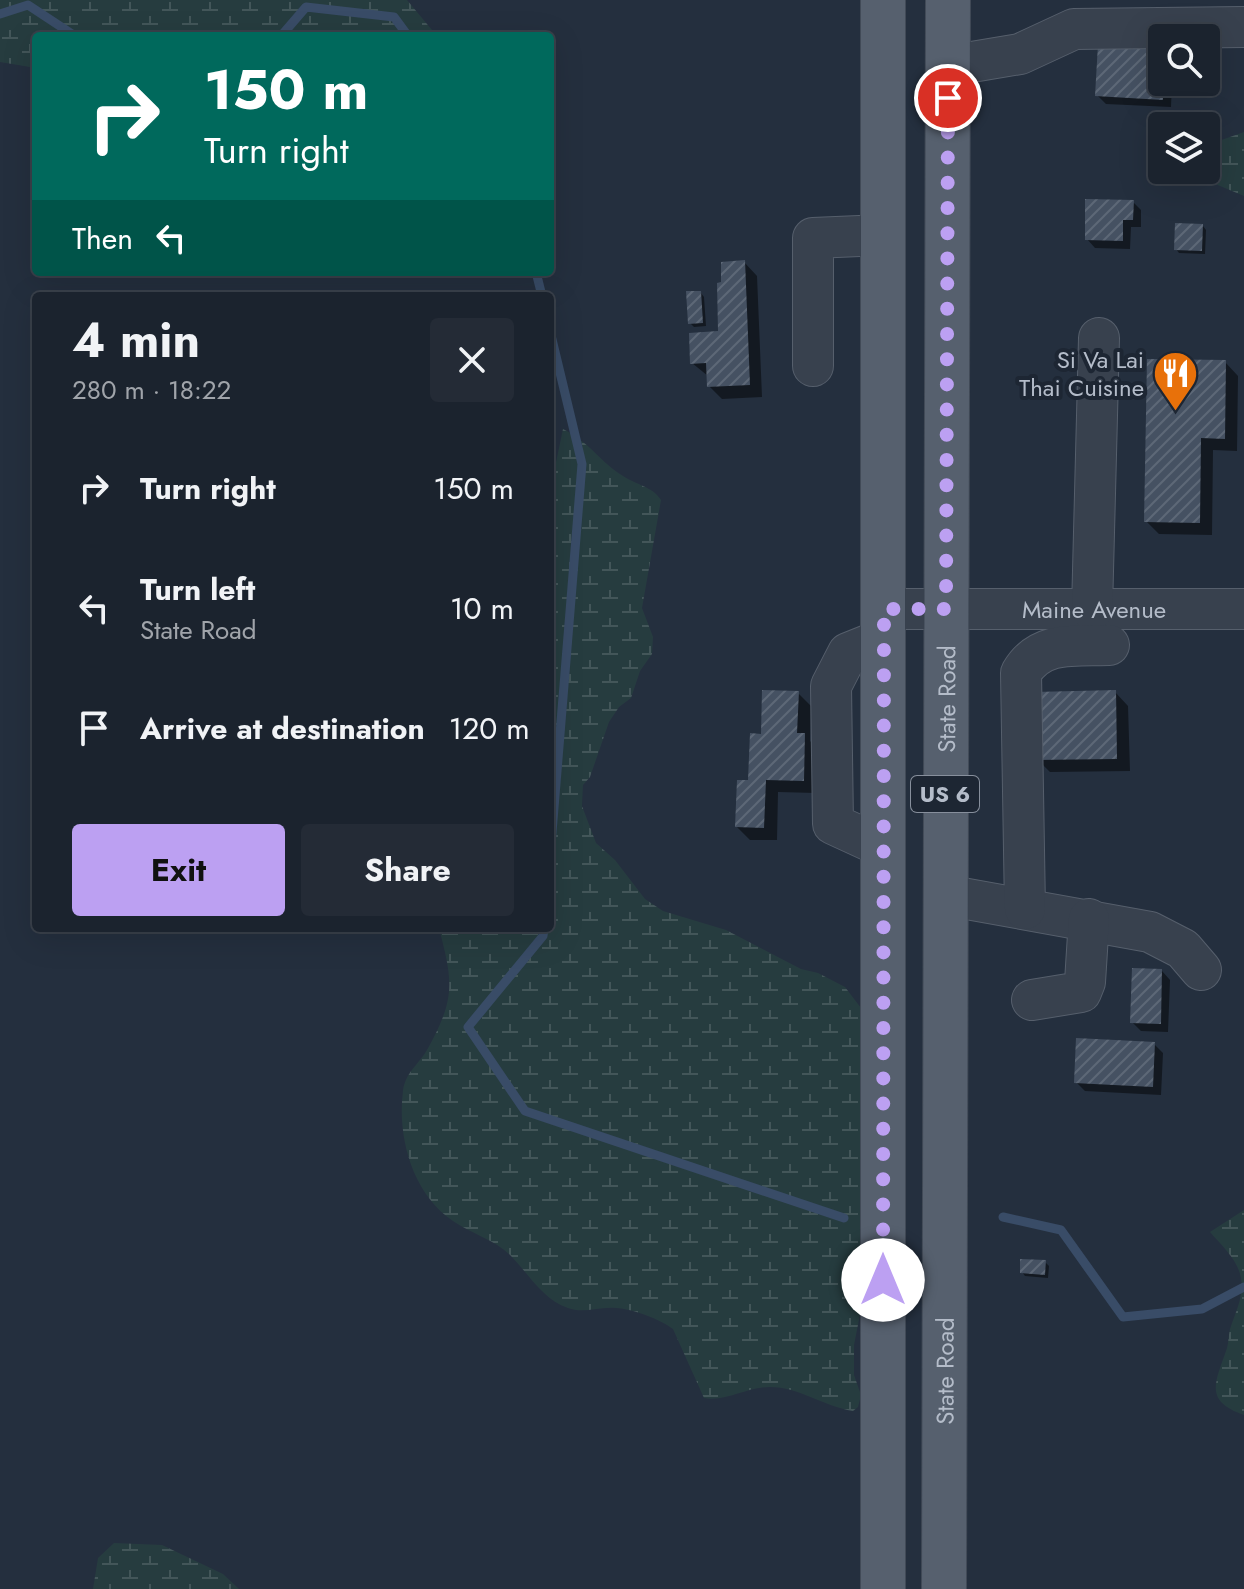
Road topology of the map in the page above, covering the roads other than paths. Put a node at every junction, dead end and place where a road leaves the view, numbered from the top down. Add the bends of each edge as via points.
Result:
1 (883, 0) edge
2 (948, 0) edge
3 (1244, 27) edge
4 (948, 66) junction
5 (883, 235) junction
6 (1099, 338) dead end
7 (813, 366) dead end
8 (946, 609) junction
9 (1244, 609) edge
10 (1092, 610) junction
11 (884, 624) junction
12 (1109, 645) dead end
13 (945, 895) junction
14 (1025, 909) junction
15 (1089, 919) junction
16 (1201, 970) dead end
17 (1032, 1000) dead end
18 (883, 1589) edge
19 (944, 1589) edge

1 - 5 main road, US 6
2 - 4 main road, State Road / US 6
3 - 4 street via 1074,29 1020,54
4 - 8 main road, State Road / US 6
5 - 7 street via 813,238
5 - 11 main road, US 6
6 - 10 street
8 - 10 street, Maine Avenue
8 - 11 street, Maine Avenue
8 - 13 main road, State Road / US 6
9 - 10 street, Maine Avenue
11 - 18 main road, US 6
12 - 14 street via 1056,646 1027,662 1021,673
13 - 14 street
13 - 19 main road, State Road / US 6
14 - 15 street
15 - 16 street via 1150,932 1183,949
15 - 17 street via 1081,992

